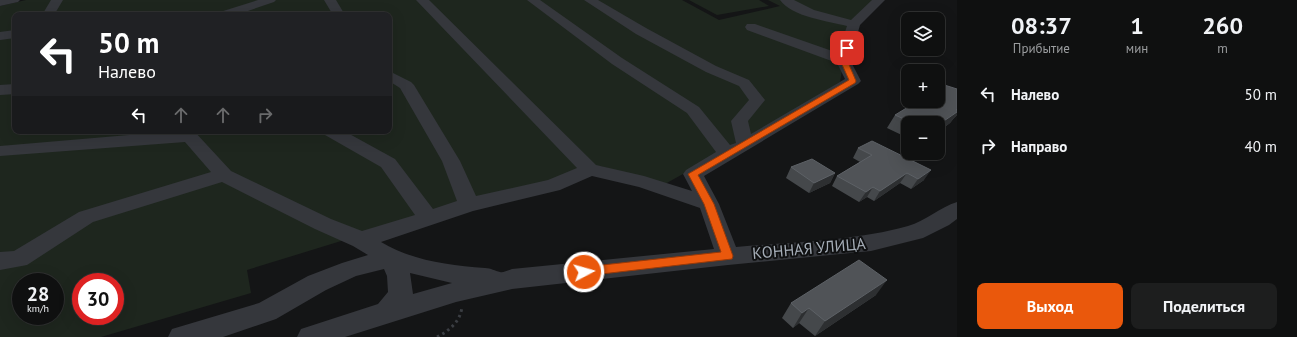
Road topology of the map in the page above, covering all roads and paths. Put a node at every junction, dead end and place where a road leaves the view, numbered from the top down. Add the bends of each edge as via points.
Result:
1 (14, 0) edge
2 (57, 0) edge
3 (270, 0) edge
4 (330, 0) edge
5 (422, 0) edge
6 (533, 0) edge
7 (590, 0) edge
8 (786, 0) edge
9 (879, 0) edge
10 (0, 3) edge
11 (50, 12) edge
12 (233, 12) edge
13 (337, 12) edge
14 (854, 24) junction
15 (751, 27) dead end
16 (12, 34) edge
17 (0, 36) edge
18 (843, 60) junction
19 (392, 77) edge
20 (12, 89) edge
21 (0, 90) edge
22 (187, 134) edge
23 (336, 134) edge
24 (745, 145) junction
25 (0, 151) edge
26 (727, 154) junction
27 (590, 170) junction
28 (224, 175) junction
29 (709, 204) junction
30 (469, 205) junction
31 (957, 209) edge
32 (429, 219) junction
33 (361, 240) junction
34 (728, 256) junction
35 (390, 258) junction
36 (0, 261) edge
37 (512, 279) junction
38 (456, 292) junction
39 (387, 312) junction
40 (181, 337) edge
41 (310, 337) edge
42 (437, 337) edge

1 - 10 street
2 - 11 street
3 - 12 street
4 - 13 street
5 - 27 street
6 - 26 street via 617,61 693,110
7 - 24 street via 710,70 744,83 757,100 739,121
8 - 14 street via 810,12
9 - 14 street
14 - 18 street
15 - 18 street
16 - 17 street
18 - 24 street via 853,81
19 - 30 street via 406,85 451,161
20 - 21 street
22 - 25 street
22 - 28 street
23 - 32 street via 388,163
24 - 26 street
26 - 29 street via 693,174
27 - 29 street via 644,182
27 - 30 street via 553,185
28 - 33 street
28 - 36 street via 86,217 19,259
29 - 34 street
30 - 32 street
31 - 34 street, КОННАЯ УЛИЦА via 915,232 871,243
32 - 33 street
33 - 35 street
34 - 37 street, КОННАЯ УЛИЦА
35 - 37 street via 459,276
35 - 39 street via 400,276 401,295
35 - 40 street via 350,269 317,283 267,310
37 - 38 street
38 - 39 street
38 - 42 path via 462,309 458,322 448,332
39 - 41 street

